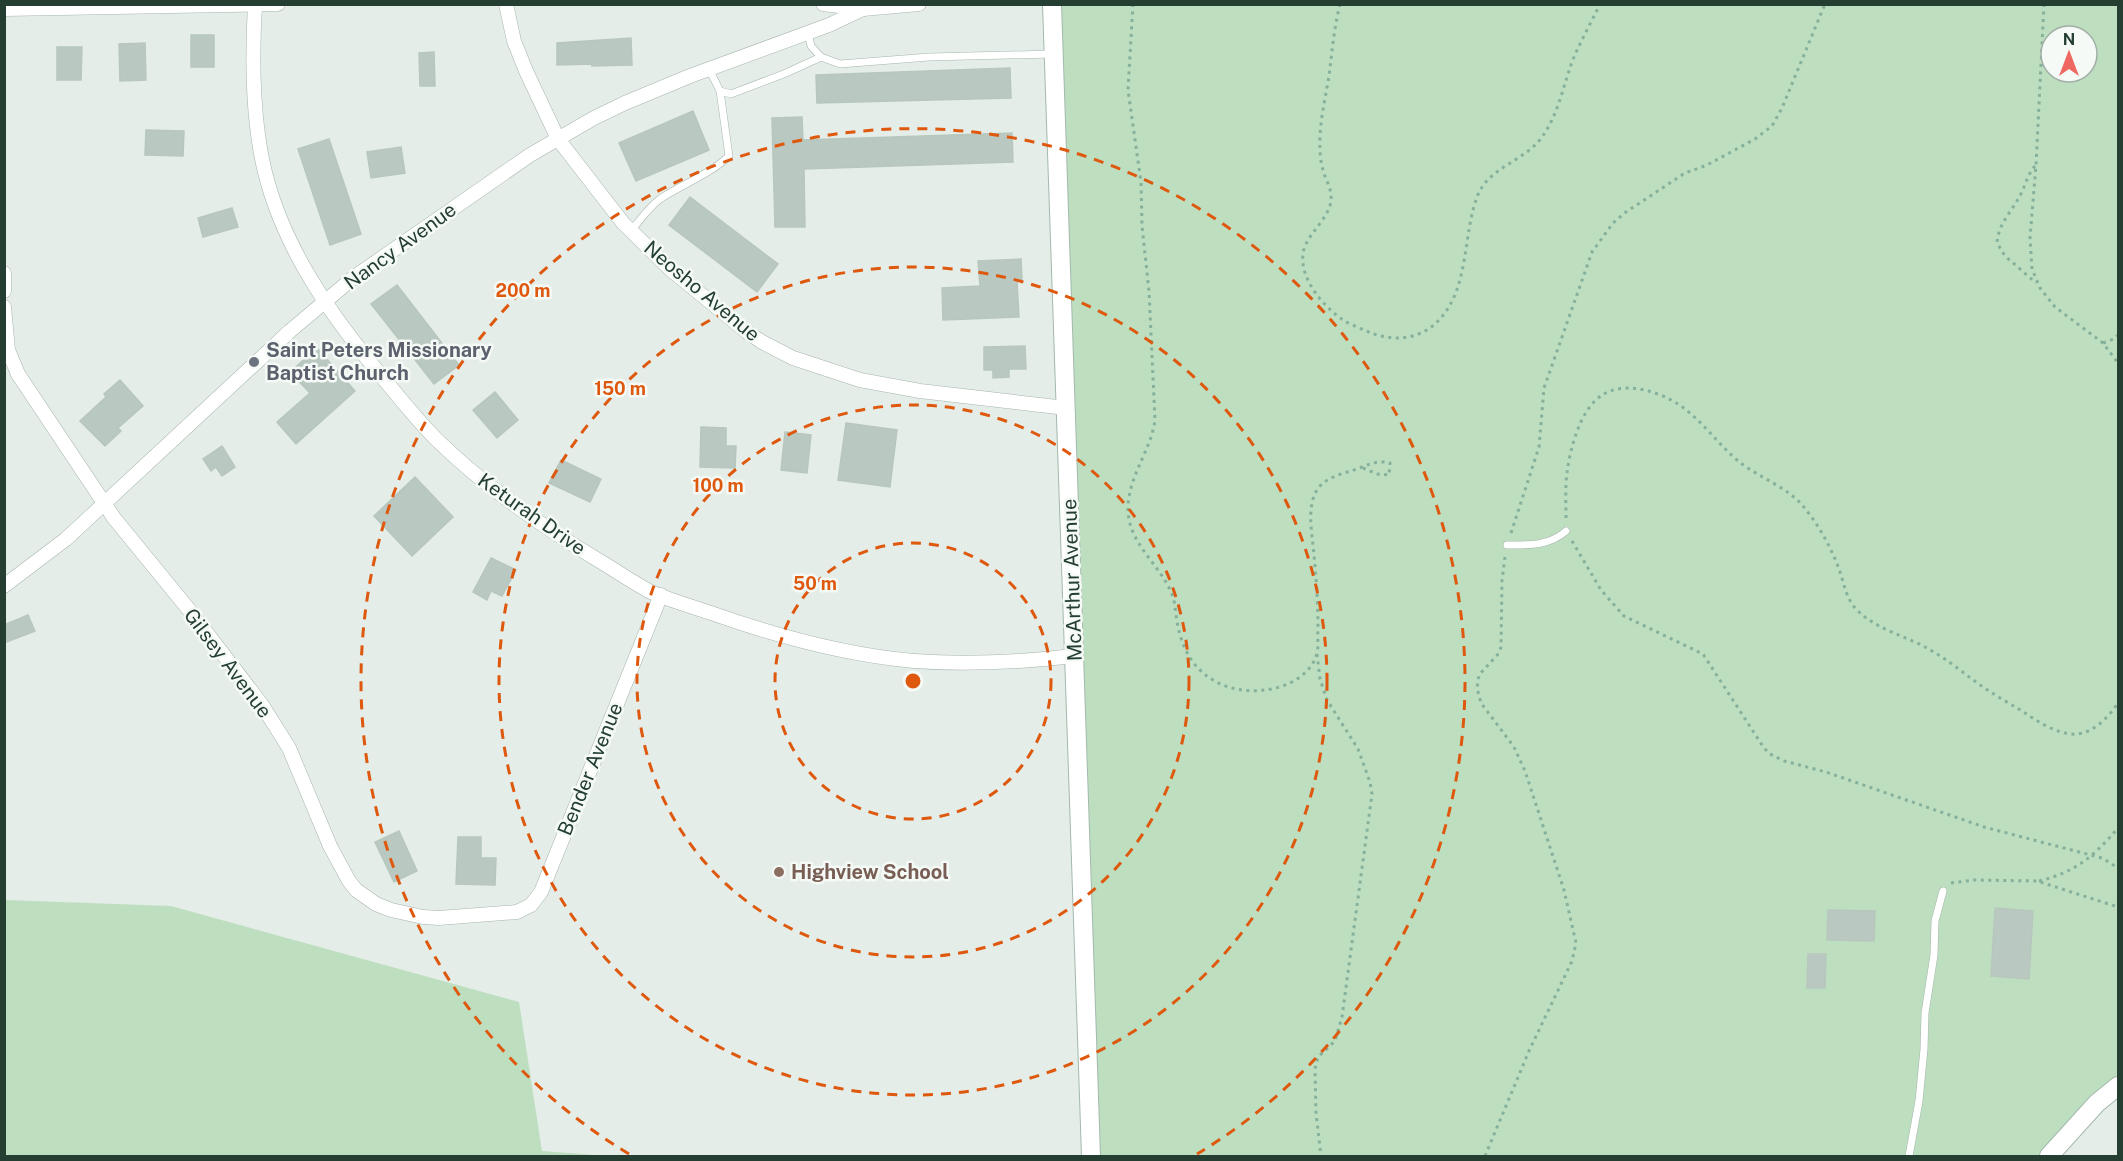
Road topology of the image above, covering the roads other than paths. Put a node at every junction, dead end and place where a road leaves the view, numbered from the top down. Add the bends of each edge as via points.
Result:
1 (278, 4) edge
2 (506, 4) edge
3 (823, 4) edge
4 (919, 4) edge
5 (1053, 4) edge
6 (255, 5) edge
7 (4, 9) edge
8 (863, 9) junction
9 (808, 33) junction
10 (1054, 54) junction
11 (821, 57) junction
12 (710, 69) junction
13 (720, 91) junction
14 (558, 139) junction
15 (632, 231) junction
16 (4, 273) edge
17 (4, 291) edge
18 (324, 302) junction
19 (4, 308) edge
20 (5, 328) edge
21 (1066, 408) junction
22 (103, 502) junction
23 (1566, 531) road end
24 (1507, 545) road end
25 (4, 586) edge
26 (661, 595) junction
27 (1074, 656) junction
28 (1943, 891) road end
29 (493, 915) joint
30 (2118, 1086) edge
31 (1091, 1156) edge
32 (1909, 1156) edge
33 (2049, 1156) edge

1 - 6 street
2 - 14 street, Neosho Avenue via 518,51
3 - 8 street
4 - 8 street
5 - 10 street, McArthur Avenue
6 - 7 street
6 - 18 street, Keturah Drive via 253,90 262,162 298,258
8 - 9 street, Nancy Avenue
9 - 11 lane via 811,46
9 - 12 street, Nancy Avenue
10 - 11 lane via 840,63
10 - 21 street, McArthur Avenue
11 - 13 lane via 732,94
12 - 13 lane
12 - 14 street, Nancy Avenue via 625,103
13 - 15 lane via 729,156 659,200
14 - 15 street, Neosho Avenue
14 - 18 street, Nancy Avenue via 392,249
15 - 21 street, Neosho Avenue via 747,332 794,358 890,386
16 - 17 street
18 - 22 street, Nancy Avenue
18 - 26 street, Keturah Drive via 417,419 486,485 547,529
19 - 20 street, Gilsey Avenue
20 - 22 street, Gilsey Avenue via 8,350 18,374
21 - 27 street, McArthur Avenue
22 - 25 street, Nancy Avenue via 66,538
22 - 29 street, Gilsey Avenue via 262,705 289,748 330,846 356,890 376,904 407,914 439,918
23 - 24 lane via 1541,544
26 - 27 street, Keturah Drive via 779,635 884,657 969,663
26 - 29 street, Bender Avenue via 541,892 524,909
27 - 31 street, McArthur Avenue
28 - 32 lane via 1935,921 1919,1101
30 - 33 street via 2097,1103

